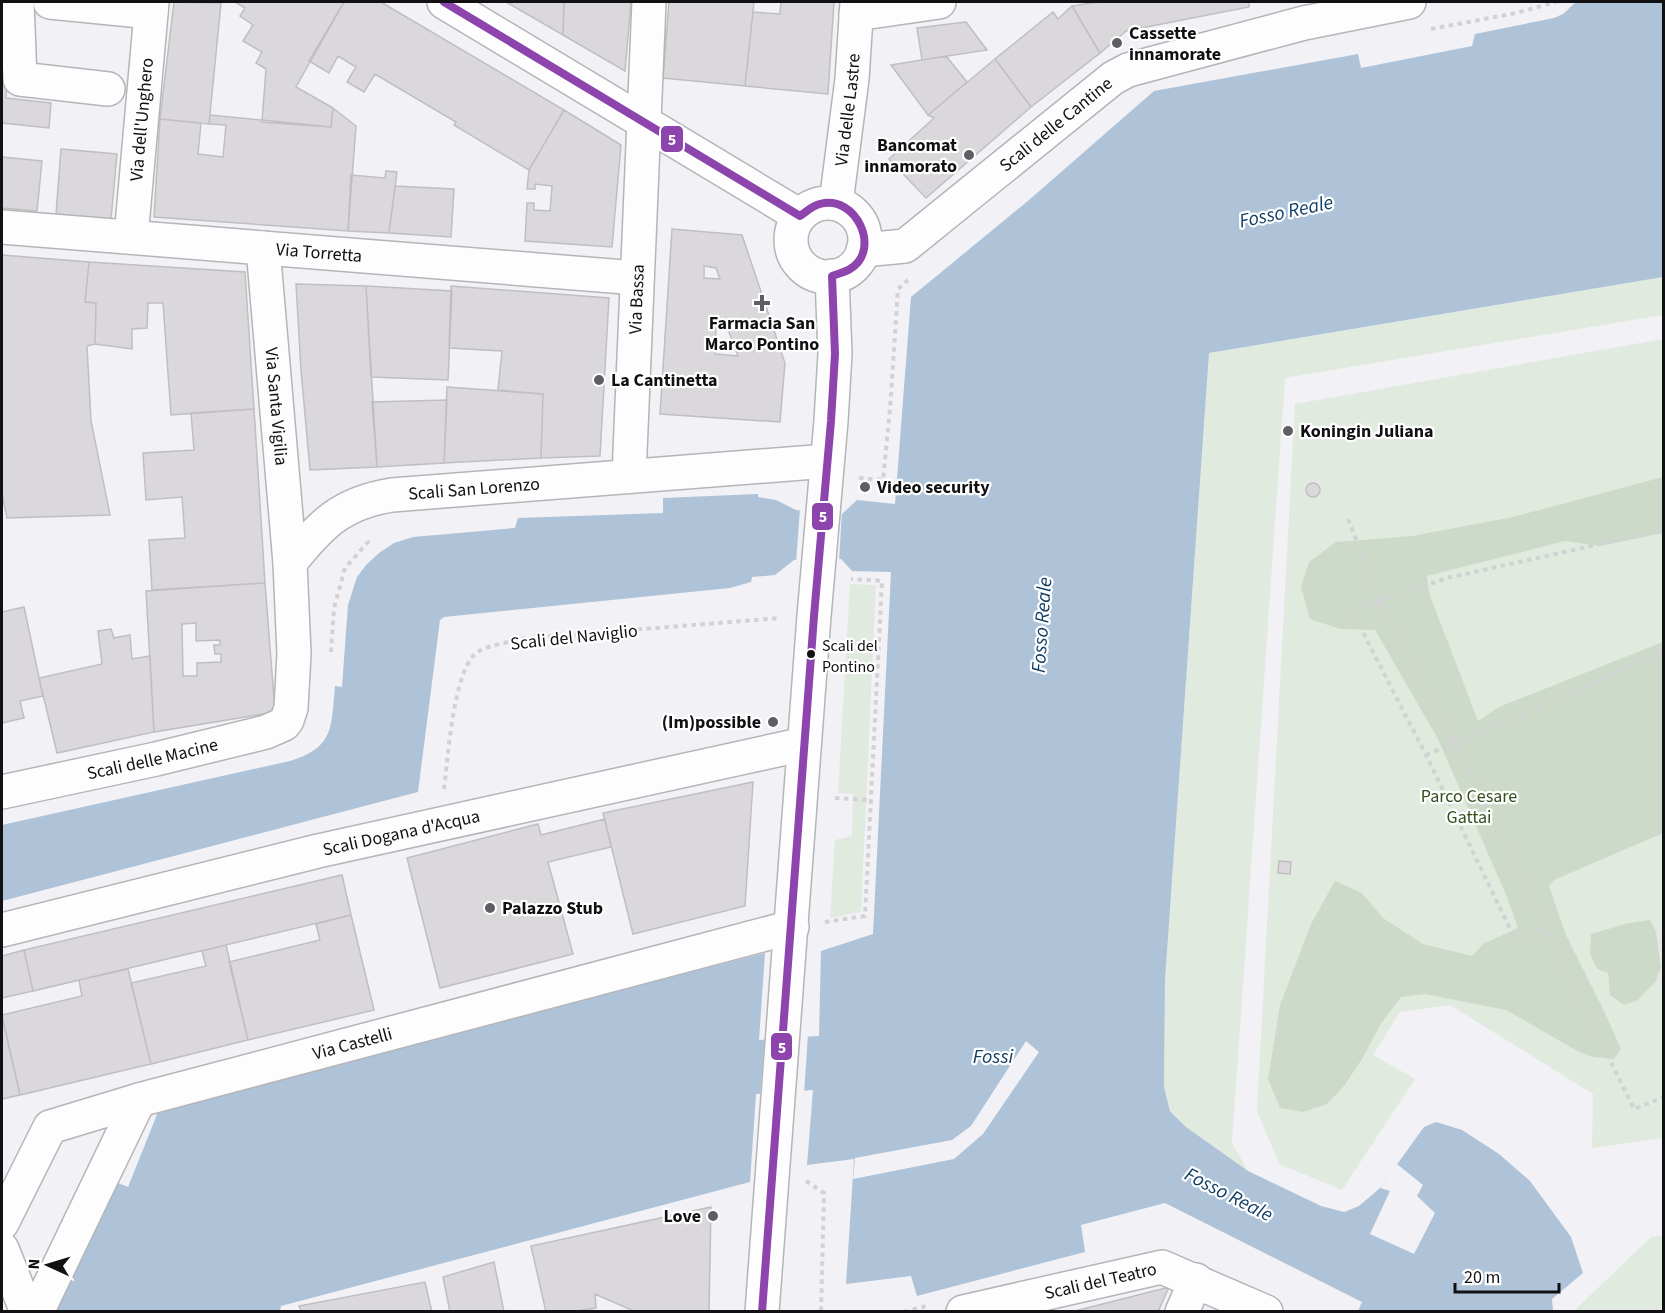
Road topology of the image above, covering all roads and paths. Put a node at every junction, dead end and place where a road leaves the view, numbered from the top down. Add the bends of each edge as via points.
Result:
1 (17, 2) edge
2 (50, 2) edge
3 (444, 2) edge
4 (649, 2) edge
5 (939, 2) edge
6 (1409, 2) edge
7 (1556, 2) edge
8 (152, 7) edge
9 (857, 8) edge
10 (1301, 12) edge
11 (1425, 31) dead end
12 (108, 89) dead end
13 (645, 121) junction
14 (836, 203) junction
15 (800, 216) junction
16 (2, 227) edge
17 (131, 237) junction
18 (263, 249) junction
19 (863, 250) junction
20 (916, 274) dead end
21 (831, 276) junction
22 (637, 278) junction
23 (890, 409) dead end
24 (827, 461) junction
25 (629, 476) junction
26 (1348, 519) dead end
27 (1664, 530) edge
28 (290, 563) junction
29 (817, 572) junction
30 (1381, 601) junction
31 (814, 616) junction
32 (1664, 652) edge
33 (837, 665) dead end
34 (877, 668) junction
35 (1454, 743) junction
36 (804, 744) junction
37 (1426, 755) junction
38 (2, 792) edge
39 (830, 798) dead end
40 (870, 800) junction
41 (439, 824) junction
42 (1545, 928) junction
43 (2, 930) edge
44 (791, 934) junction
45 (1664, 1096) edge
46 (139, 1100) junction
47 (2, 1223) edge
48 (2, 1249) edge
49 (1196, 1280) junction
50 (27, 1311) edge
51 (37, 1311) edge
52 (762, 1311) edge
53 (963, 1311) edge
54 (1182, 1311) edge
55 (1266, 1311) edge

1 - 12 street via 20,79
2 - 8 street
3 - 13 street
4 - 13 street, Via Bassa
5 - 9 street, Via delle Lastre
6 - 10 street, Scali delle Cantine
7 - 11 path
8 - 17 street, Via dell'Unghero
9 - 14 street, Via delle Lastre
10 - 19 street, Scali delle Cantine via 1113,78 904,246
13 - 15 street
13 - 22 street, Via Bassa
14 - 15 street via 826,202
14 - 19 street via 849,208 860,221
15 - 21 street via 792,239 795,258 808,272
16 - 17 street, Via Torretta
17 - 18 street, Via Torretta
18 - 22 street, Via Torretta
18 - 28 street, Via Santa Vigilia
19 - 21 street via 846,273
20 - 23 path via 898,289
21 - 24 street via 835,354
22 - 25 street, Via Bassa
24 - 25 street, Scali San Lorenzo
24 - 29 street
25 - 28 street, Scali San Lorenzo via 379,497 326,522
26 - 30 path
27 - 30 path via 1447,578
28 - 38 street, Scali delle Macine via 294,654 291,708 284,724 156,759
29 - 31 street
29 - 34 path via 882,581
30 - 35 path
30 - 37 path via 1352,611
31 - 36 street
31 - 41 path, Scali del Naviglio via 519,639 478,651 467,665 457,690
32 - 35 path
33 - 34 path
34 - 40 path
35 - 37 path
35 - 42 path
36 - 41 street, Scali Dogana d'Acqua
36 - 44 street
37 - 42 path via 1517,943
39 - 40 path
40 - 44 path via 865,916
41 - 43 street, Scali Dogana d'Acqua
42 - 45 path via 1634,1109
44 - 46 street, Via Castelli
44 - 52 street
46 - 47 street, Via Castelli via 50,1127
46 - 51 street
48 - 50 street
49 - 53 street, Scali del Teatro via 1162,1267
49 - 54 street
49 - 55 street, Scali del Teatro

